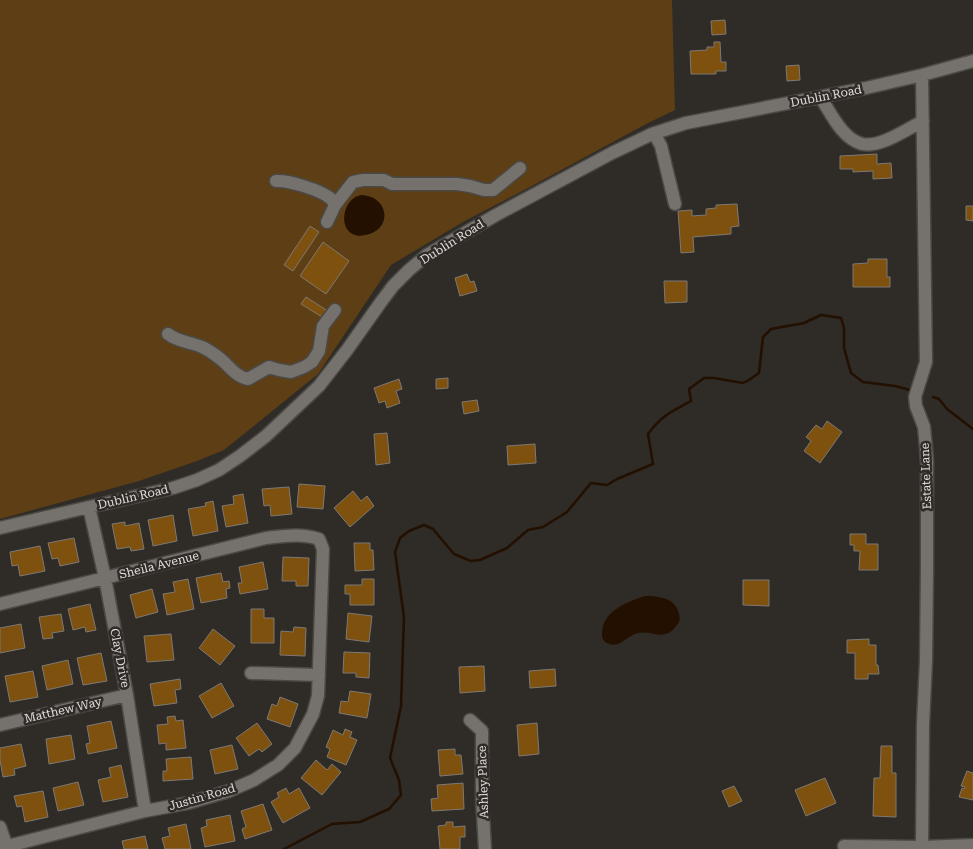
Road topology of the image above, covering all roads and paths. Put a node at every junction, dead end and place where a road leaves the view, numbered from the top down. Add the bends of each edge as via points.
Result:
1 (973, 61) edge
2 (922, 75) junction
3 (821, 98) junction
4 (923, 121) junction
5 (654, 134) junction
6 (520, 168) dead end
7 (276, 181) dead end
8 (675, 204) dead end
9 (335, 205) junction
10 (327, 222) dead end
11 (335, 310) dead end
12 (168, 334) dead end
13 (89, 506) junction
14 (0, 528) edge
15 (319, 539) joint
16 (105, 578) junction
17 (0, 604) edge
18 (252, 673) dead end
19 (319, 675) junction
20 (127, 695) junction
21 (470, 720) dead end
22 (0, 725) edge
23 (145, 811) junction
24 (0, 827) edge
25 (844, 846) dead end
26 (973, 846) edge
27 (3, 848) edge
28 (922, 848) edge
29 (486, 849) edge

1 - 2 street, Dublin Road
2 - 3 street, Dublin Road
2 - 4 street, Estate Lane
3 - 4 street via 843,131 860,144 883,141
3 - 5 street, Dublin Road via 698,120
4 - 28 street, Estate Lane via 926,362 915,397 924,427 927,462
5 - 8 street via 661,146
5 - 13 street, Dublin Road via 612,153 427,255 393,286 318,386 266,436 229,463 173,488
6 - 9 street via 493,190 457,184 392,184 384,180 353,182
7 - 9 street via 283,180 321,193 332,199
9 - 10 street
11 - 12 street via 323,326 319,351 312,362 291,372 269,367 248,379 242,378 202,347
13 - 14 street, Dublin Road
13 - 16 street, Clay Drive
15 - 16 street, Sheila Avenue via 300,535 266,538
15 - 19 street, Justin Road via 323,549
16 - 17 street, Sheila Avenue
16 - 20 street, Clay Drive
18 - 19 street
19 - 23 street, Justin Road via 314,714 295,748 278,766 229,791
20 - 22 street, Matthew Way
20 - 23 street, Clay Drive
21 - 29 street, Ashley Place via 482,731
23 - 27 street, Justin Road
24 - 27 street
25 - 28 street
26 - 28 street

